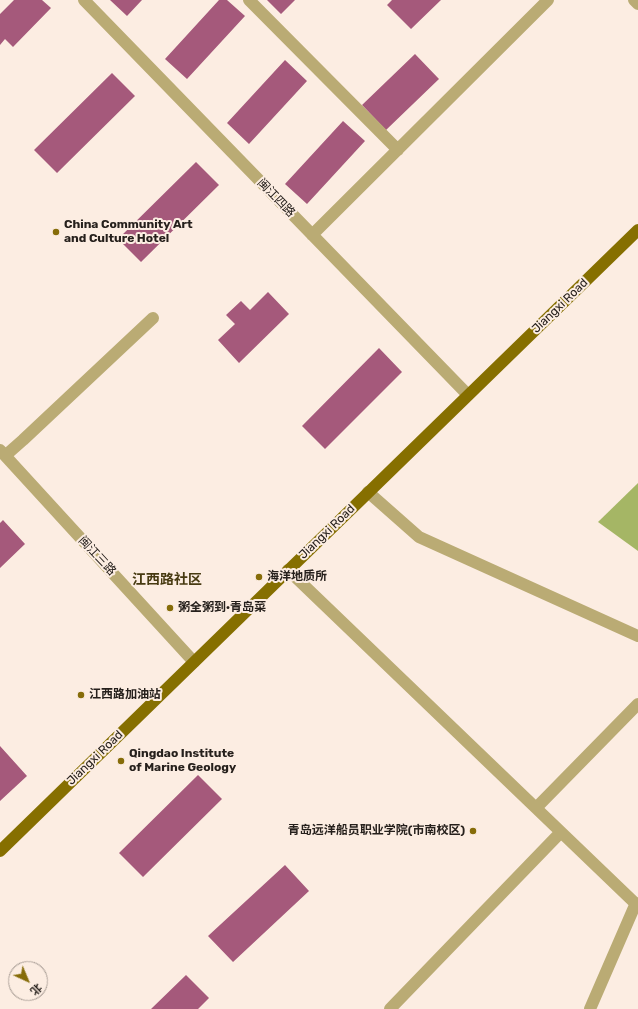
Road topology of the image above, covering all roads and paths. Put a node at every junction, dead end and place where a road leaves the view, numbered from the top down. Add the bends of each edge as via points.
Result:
1 (84, 0) edge
2 (249, 0) edge
3 (548, 0) edge
4 (634, 0) edge
5 (638, 4) edge
6 (398, 150) junction
7 (638, 230) edge
8 (312, 235) junction
9 (153, 318) dead end
10 (468, 395) junction
11 (3, 453) edge
12 (368, 492) junction
13 (288, 570) junction
14 (638, 636) edge
15 (194, 662) junction
16 (638, 704) edge
17 (536, 808) junction
18 (561, 832) junction
19 (0, 851) edge
20 (637, 904) edge
21 (390, 1009) edge
22 (590, 1009) edge

1 - 8 street, 闽江四路
2 - 6 street
3 - 6 street
4 - 5 street
6 - 8 street
7 - 10 main road, Jiangxi Road
8 - 10 street, 闽江四路
9 - 11 street via 23,440
10 - 12 main road, Jiangxi Road
11 - 15 street, 闽江三路
12 - 13 main road, Jiangxi Road
12 - 14 street via 419,538
13 - 15 main road, Jiangxi Road
13 - 17 street
15 - 19 main road, Jiangxi Road
16 - 17 street
17 - 18 street
18 - 20 street
18 - 21 street
20 - 22 street

